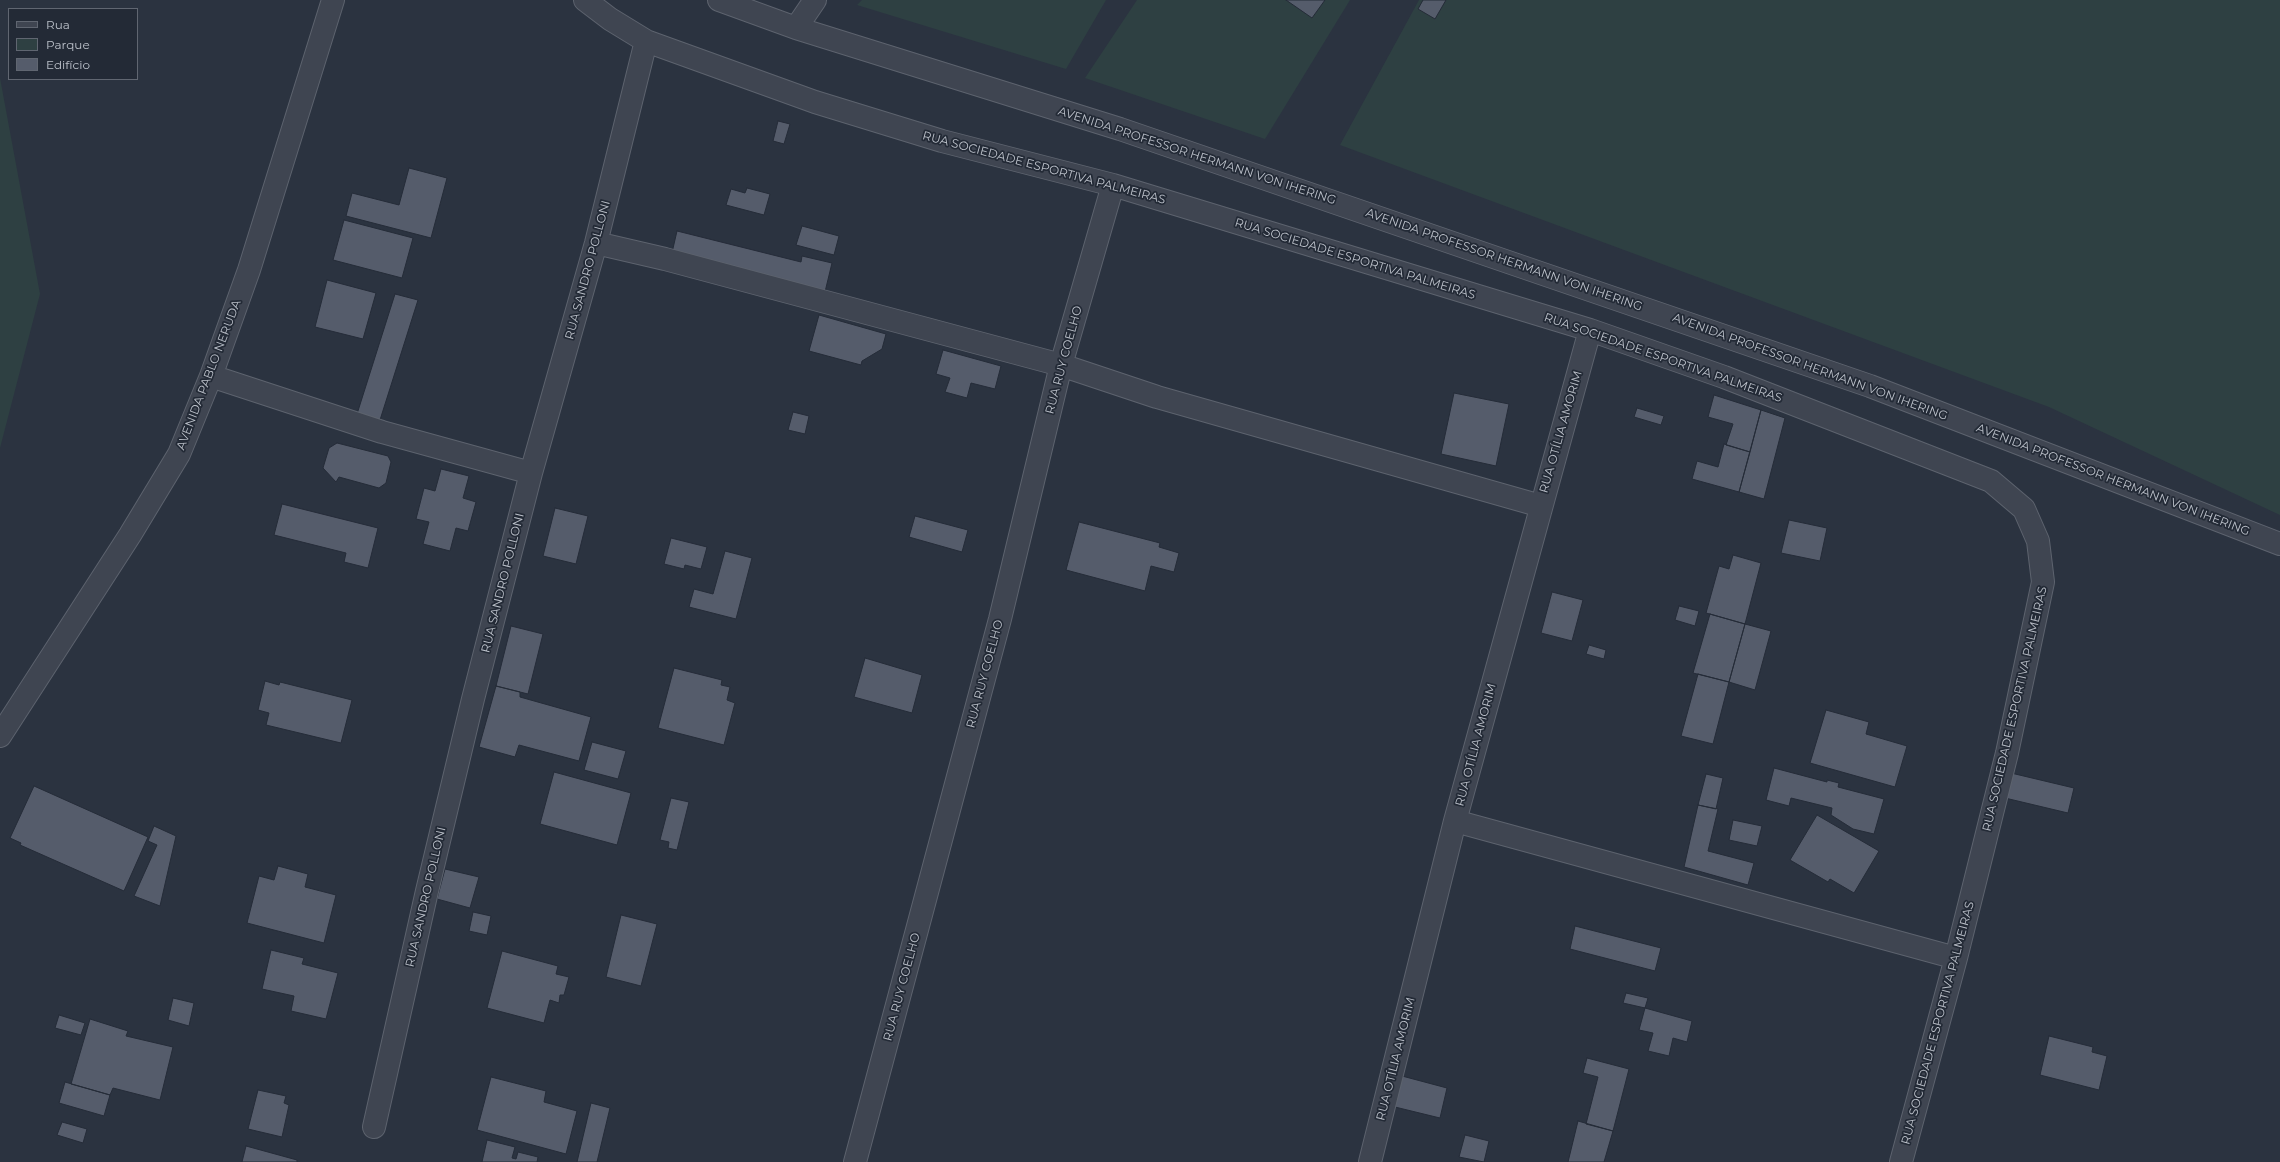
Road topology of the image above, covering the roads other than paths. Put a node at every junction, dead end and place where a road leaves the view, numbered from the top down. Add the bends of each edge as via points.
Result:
1 (333, 0) edge
2 (585, 0) edge
3 (719, 0) edge
4 (815, 0) edge
5 (796, 28) junction
6 (646, 41) junction
7 (1113, 185) junction
8 (596, 243) junction
9 (1590, 330) junction
10 (1061, 365) junction
11 (212, 376) junction
12 (532, 473) junction
13 (1541, 506) junction
14 (2280, 544) edge
15 (0, 736) edge
16 (1455, 821) junction
17 (1956, 958) junction
18 (374, 1128) dead end
19 (855, 1162) edge
20 (1370, 1162) edge
21 (1901, 1162) edge

1 - 11 street, AVENIDA PABLO NERUDA via 256,248
2 - 6 street, RUA SOCIEDADE ESPORTIVA PALMEIRAS
3 - 5 street, AVENIDA PROFESSOR HERMANN VON IHERING
4 - 5 street
5 - 14 street, AVENIDA PROFESSOR HERMANN VON IHERING via 1120,129 1803,363
6 - 7 street, RUA SOCIEDADE ESPORTIVA PALMEIRAS via 815,102 942,141
6 - 8 street, RUA SANDRO POLLONI
7 - 9 street, RUA SOCIEDADE ESPORTIVA PALMEIRAS
7 - 10 street, RUA RUY COELHO
8 - 10 street via 688,265
8 - 12 street, RUA SANDRO POLLONI
9 - 13 street, RUA OTÍLIA AMORIM
9 - 17 street, RUA SOCIEDADE ESPORTIVA PALMEIRAS via 1724,377 1991,481 2024,509 2038,541 2043,582 2007,752
10 - 13 street via 1157,397
10 - 19 street, RUA RUY COELHO via 1000,619
11 - 12 street via 382,432
11 - 15 street, AVENIDA PABLO NERUDA via 179,454
12 - 18 street, RUA SANDRO POLLONI via 475,691
13 - 16 street, RUA OTÍLIA AMORIM
16 - 17 street
16 - 20 street, RUA OTÍLIA AMORIM
17 - 21 street, RUA SOCIEDADE ESPORTIVA PALMEIRAS

